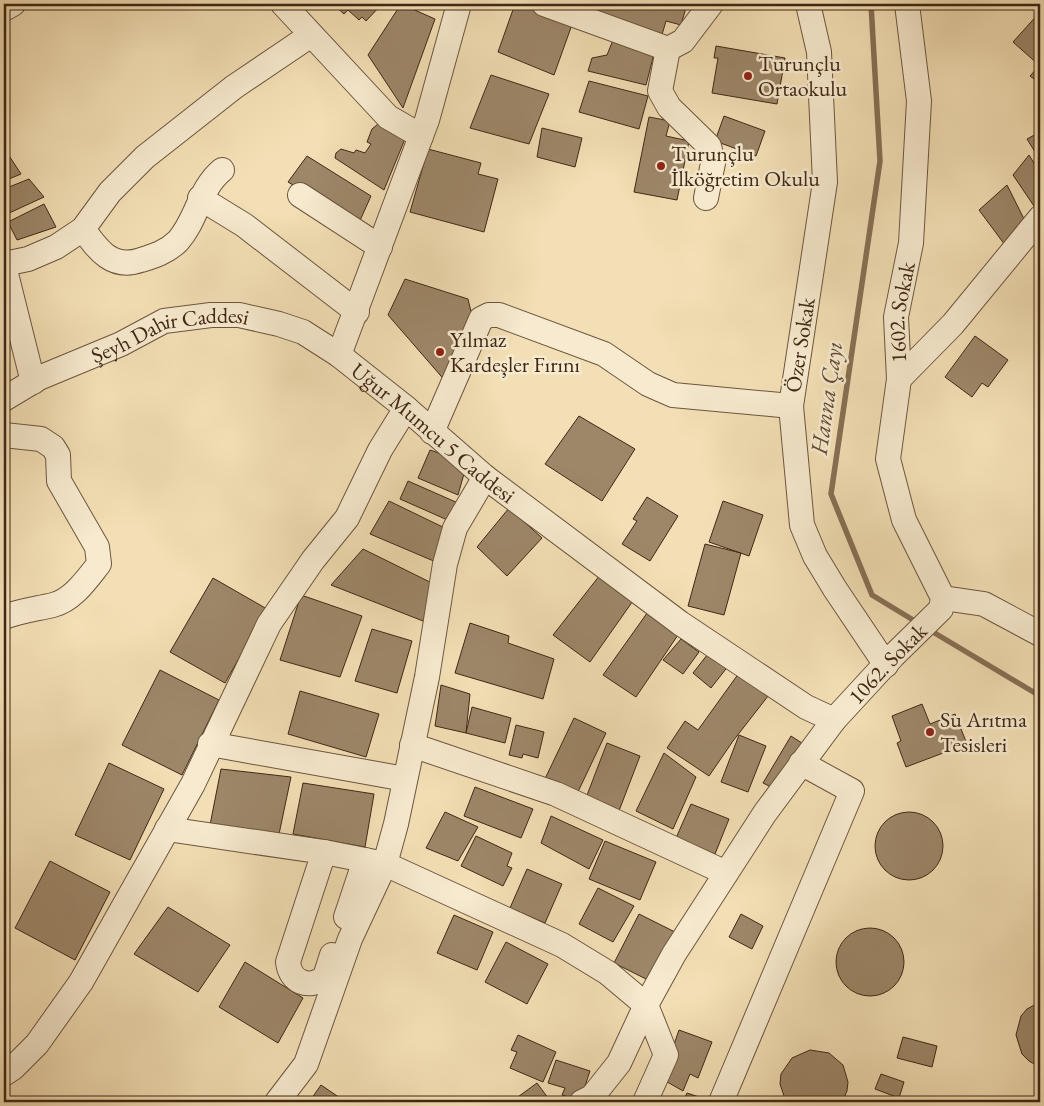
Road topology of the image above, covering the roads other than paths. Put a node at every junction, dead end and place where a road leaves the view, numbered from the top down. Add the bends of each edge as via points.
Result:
1 (13, 4) edge
2 (283, 4) edge
3 (544, 4) edge
4 (710, 4) edge
5 (808, 4) edge
6 (907, 4) edge
7 (454, 6) edge
8 (567, 8) edge
9 (4, 9) edge
10 (311, 35) junction
11 (668, 49) junction
12 (421, 136) junction
13 (222, 170) dead end
14 (300, 195) dead end
15 (200, 198) junction
16 (706, 198) dead end
17 (1040, 218) edge
18 (83, 229) junction
19 (380, 247) junction
20 (4, 265) edge
21 (357, 312) junction
22 (339, 355) junction
23 (899, 379) junction
24 (16, 389) edge
25 (791, 406) junction
26 (406, 408) junction
27 (432, 432) junction
28 (4, 435) edge
29 (485, 477) junction
30 (942, 604) junction
31 (4, 616) edge
32 (1040, 634) edge
33 (889, 660) junction
34 (834, 720) junction
35 (210, 744) junction
36 (412, 745) junction
37 (801, 763) junction
38 (405, 779) junction
39 (167, 829) junction
40 (324, 852) junction
41 (375, 862) junction
42 (726, 873) junction
43 (646, 1005) junction
44 (4, 1074) edge
45 (277, 1102) edge
46 (582, 1102) edge
47 (645, 1102) edge
48 (721, 1102) edge

1 - 9 street
2 - 10 street
3 - 8 street
4 - 11 street via 683,41
5 - 25 street, Özer Sokak via 818,52 825,182
6 - 23 street, 1602. Sokak via 919,101 911,243 896,317
7 - 12 street, Uğur Mumcu 5 Caddesi
8 - 11 street
10 - 12 street via 388,117
10 - 18 street via 234,87 145,157 110,192
11 - 16 street via 660,92 669,107 709,146 714,163
12 - 19 street, Uğur Mumcu 5 Caddesi
13 - 15 street
14 - 19 street
15 - 18 street via 178,241 163,252 132,263 110,260
15 - 21 street via 244,225
17 - 23 street via 953,324
18 - 20 street via 50,250
19 - 21 street, Uğur Mumcu 5 Caddesi
20 - 24 street
21 - 22 street, Uğur Mumcu 5 Caddesi
22 - 24 street, Şeyh Dahir Caddesi via 303,332 279,324 239,316 210,316 164,321 121,344
22 - 26 street, Uğur Mumcu 5 Caddesi
23 - 30 street, 1602. Sokak via 888,459 904,520
25 - 27 street via 673,395 648,384 604,354 499,316 489,316 482,319 469,343
25 - 33 street, Özer Sokak via 802,525 808,542 825,572
26 - 27 street, Uğur Mumcu 5 Caddesi
26 - 35 street via 380,450 347,518 313,560 270,624
27 - 29 street, Uğur Mumcu 5 Caddesi
28 - 31 street via 40,439 53,448 58,455 59,480 97,547 99,564 86,582 55,604
29 - 34 street, Uğur Mumcu 5 Caddesi via 680,623 806,707
29 - 36 street via 455,528 444,564 427,677
30 - 32 street via 984,604
30 - 33 street, 1062. Sokak
33 - 34 street, 1062. Sokak
34 - 37 street, 1062. Sokak
35 - 38 street
35 - 39 street via 193,784
36 - 38 street
36 - 42 street via 556,794
37 - 42 street, 1062. Sokak
37 - 48 street via 852,792
38 - 41 street
39 - 40 street
39 - 44 street via 81,982 37,1044
40 - 41 street
40 - 41 street via 288,962 291,975 302,983 314,984 324,977
41 - 43 street via 562,946 608,973
41 - 45 street via 306,1064
42 - 43 street, 1062. Sokak
43 - 46 street, 1062. Sokak via 619,1063 592,1097
43 - 47 street via 666,1055

